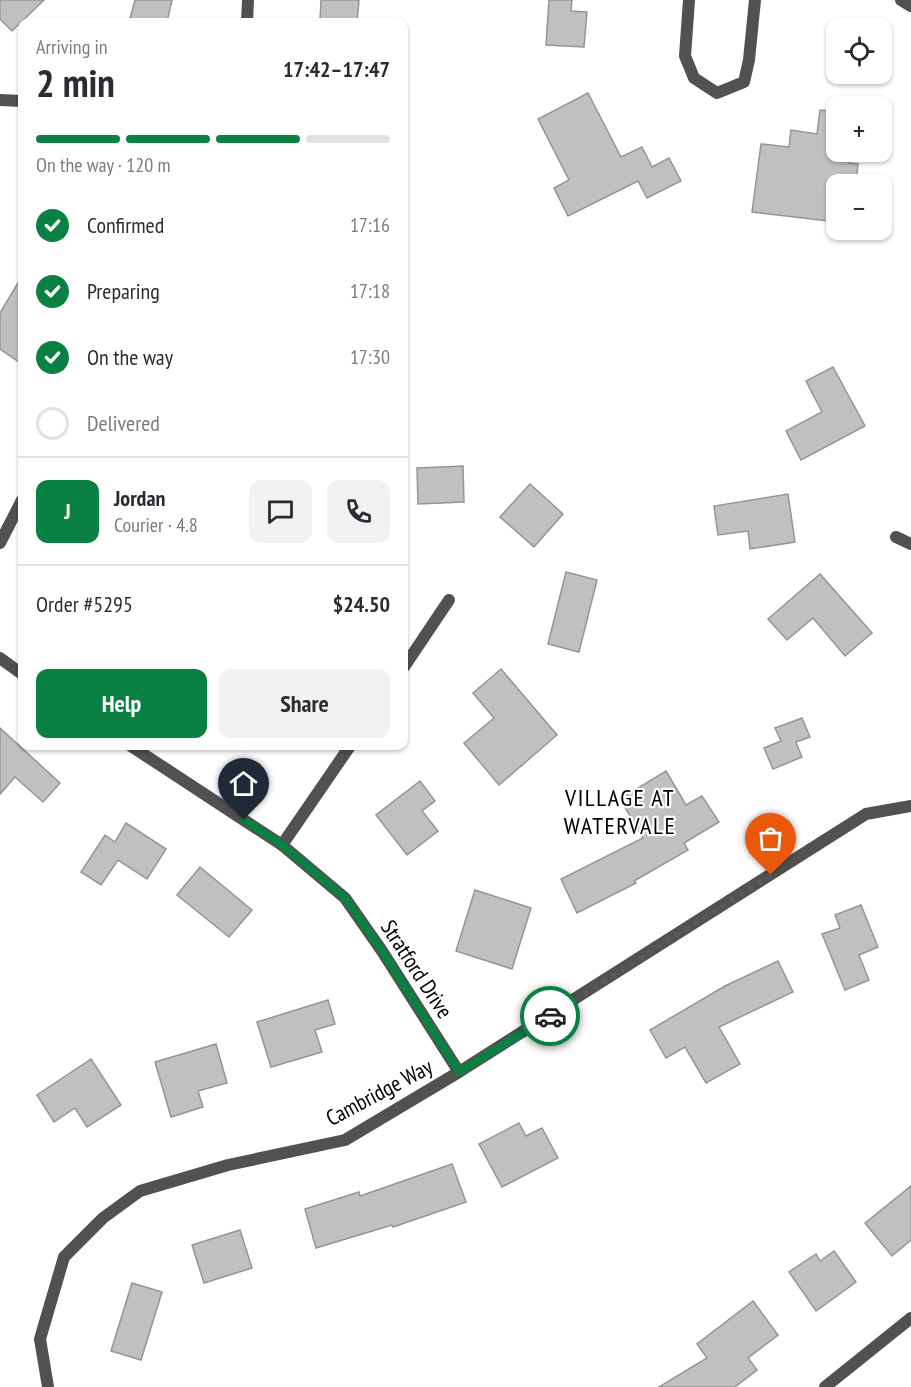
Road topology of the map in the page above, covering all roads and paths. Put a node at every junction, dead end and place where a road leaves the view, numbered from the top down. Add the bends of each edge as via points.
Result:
1 (248, 0) edge
2 (689, 0) edge
3 (755, 0) edge
4 (901, 0) edge
5 (911, 6) edge
6 (246, 18) edge
7 (0, 100) edge
8 (18, 101) edge
9 (18, 509) edge
10 (896, 537) dead end
11 (0, 543) edge
12 (911, 543) edge
13 (449, 600) dead end
14 (0, 658) edge
15 (408, 661) edge
16 (18, 671) edge
17 (136, 750) edge
18 (347, 750) edge
19 (911, 807) edge
20 (282, 845) junction
21 (459, 1072) junction
22 (911, 1318) edge
23 (48, 1387) edge
24 (825, 1387) edge

1 - 6 street
2 - 3 street via 685,56 694,78 717,93 744,82
4 - 5 street
7 - 8 street
9 - 11 street
10 - 12 street
13 - 15 street
14 - 16 street
17 - 20 street, Stratford Drive
18 - 20 street
19 - 21 street, Cambridge Way via 866,814
20 - 21 street, Stratford Drive via 345,898
21 - 23 street, Cambridge Way via 345,1140 228,1165 140,1191 102,1218 64,1257 40,1339
22 - 24 street

